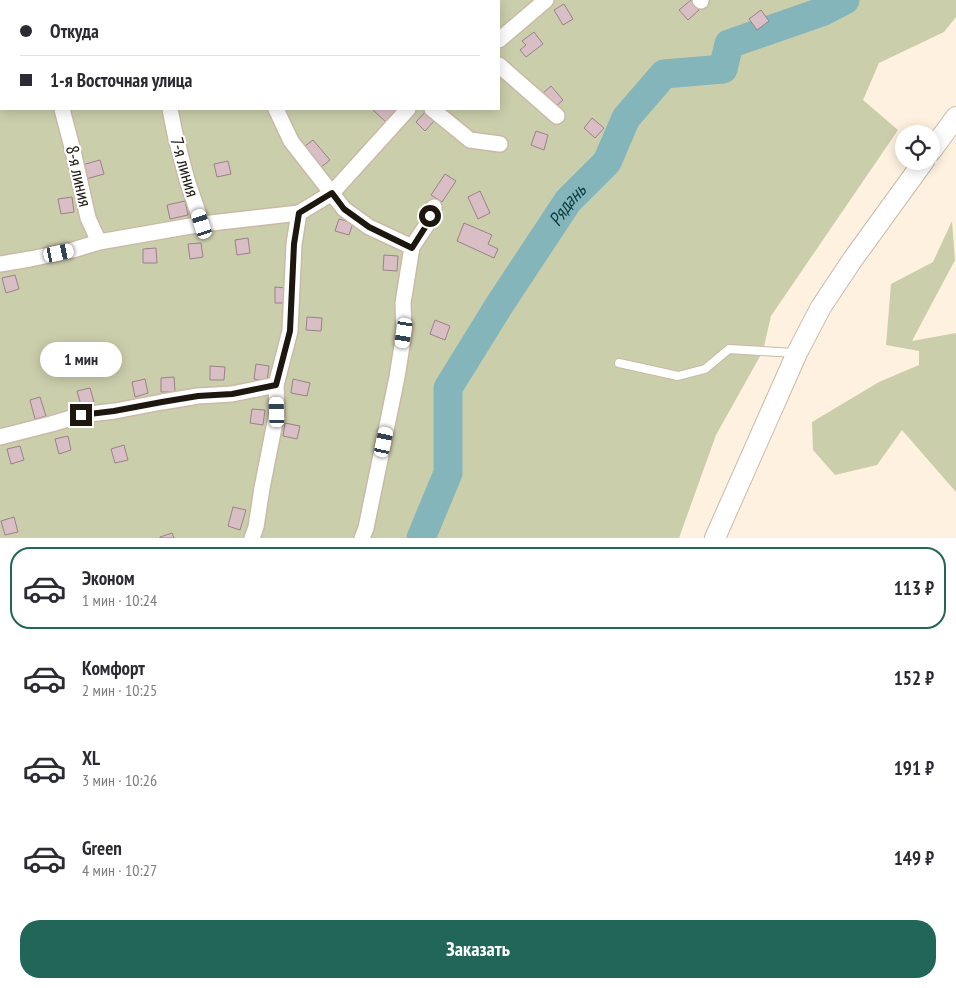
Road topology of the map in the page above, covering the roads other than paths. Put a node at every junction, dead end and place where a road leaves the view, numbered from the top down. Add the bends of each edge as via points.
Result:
1 (546, 0) edge
2 (500, 39) edge
3 (500, 66) edge
4 (62, 110) edge
5 (170, 110) edge
6 (276, 110) edge
7 (407, 110) edge
8 (433, 110) edge
9 (557, 116) dead end
10 (956, 117) edge
11 (940, 139) edge
12 (500, 144) dead end
13 (917, 170) edge
14 (332, 193) junction
15 (434, 207) dead end
16 (299, 213) junction
17 (202, 224) junction
18 (99, 242) junction
19 (412, 248) junction
20 (0, 264) edge
21 (797, 354) junction
22 (619, 363) dead end
23 (276, 385) junction
24 (0, 436) edge
25 (252, 538) edge
26 (362, 538) edge
27 (715, 538) edge

1 - 2 street
3 - 9 street
4 - 18 street, 8-я линия via 88,218
5 - 17 street, 7-я линия via 187,180
6 - 14 street via 291,141
7 - 14 street
8 - 12 street via 470,140
10 - 11 street
13 - 21 street via 821,307
14 - 16 street
14 - 19 street via 344,209 369,227
15 - 19 street
16 - 17 street
16 - 23 street via 294,244 290,331
17 - 18 street
18 - 20 street
19 - 26 street via 403,303 404,333 397,377
21 - 22 lane via 729,349 705,369 678,376
21 - 27 street
23 - 24 street via 81,415
23 - 25 street via 277,412

